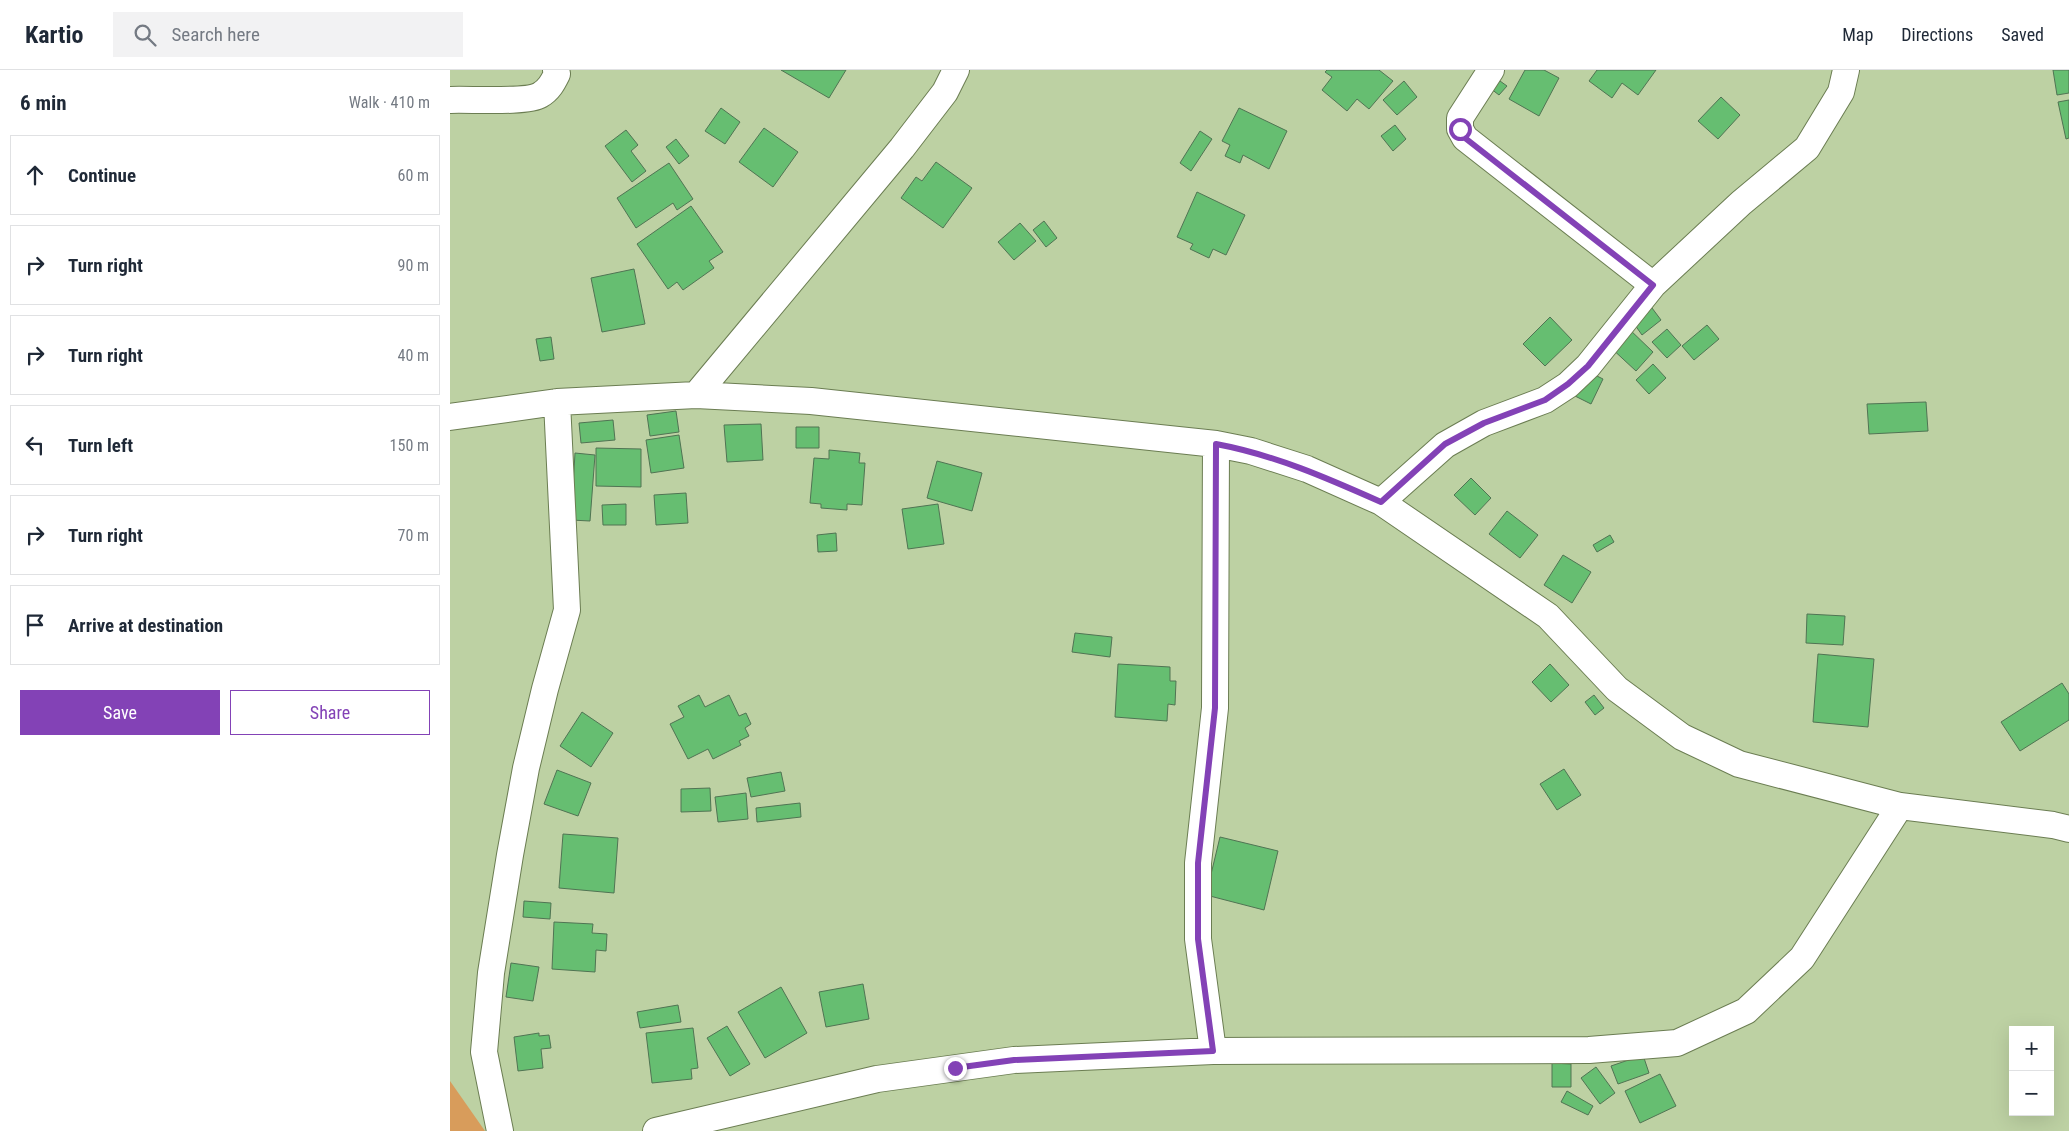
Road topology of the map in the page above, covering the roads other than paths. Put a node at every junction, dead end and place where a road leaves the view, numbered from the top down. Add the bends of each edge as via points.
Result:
1 (556, 70) edge
2 (956, 70) edge
3 (1491, 70) edge
4 (1846, 70) edge
5 (450, 100) edge
6 (1653, 285) junction
7 (696, 395) junction
8 (556, 402) junction
9 (450, 417) edge
10 (1216, 444) junction
11 (1381, 502) junction
12 (1900, 806) junction
13 (2069, 829) edge
14 (1213, 1051) junction
15 (500, 1131) edge
16 (656, 1131) edge

1 - 5 street via 550,87 539,96
2 - 7 street via 945,92 902,148
3 - 6 street via 1460,118 1460,129 1465,138
4 - 6 street via 1841,92 1807,148
6 - 11 street via 1588,366 1568,384 1545,400 1484,423 1445,444
7 - 8 street
7 - 10 street via 810,401
8 - 9 street
8 - 15 street via 567,610 526,768 491,973 484,1052
10 - 11 street via 1251,451 1307,470
10 - 14 street via 1215,708 1198,863 1198,939
11 - 12 street via 1548,616 1617,689 1682,737 1739,764
12 - 13 street
12 - 14 street via 1802,958 1746,1011 1677,1043 1590,1050
14 - 16 street via 1014,1060 877,1079

